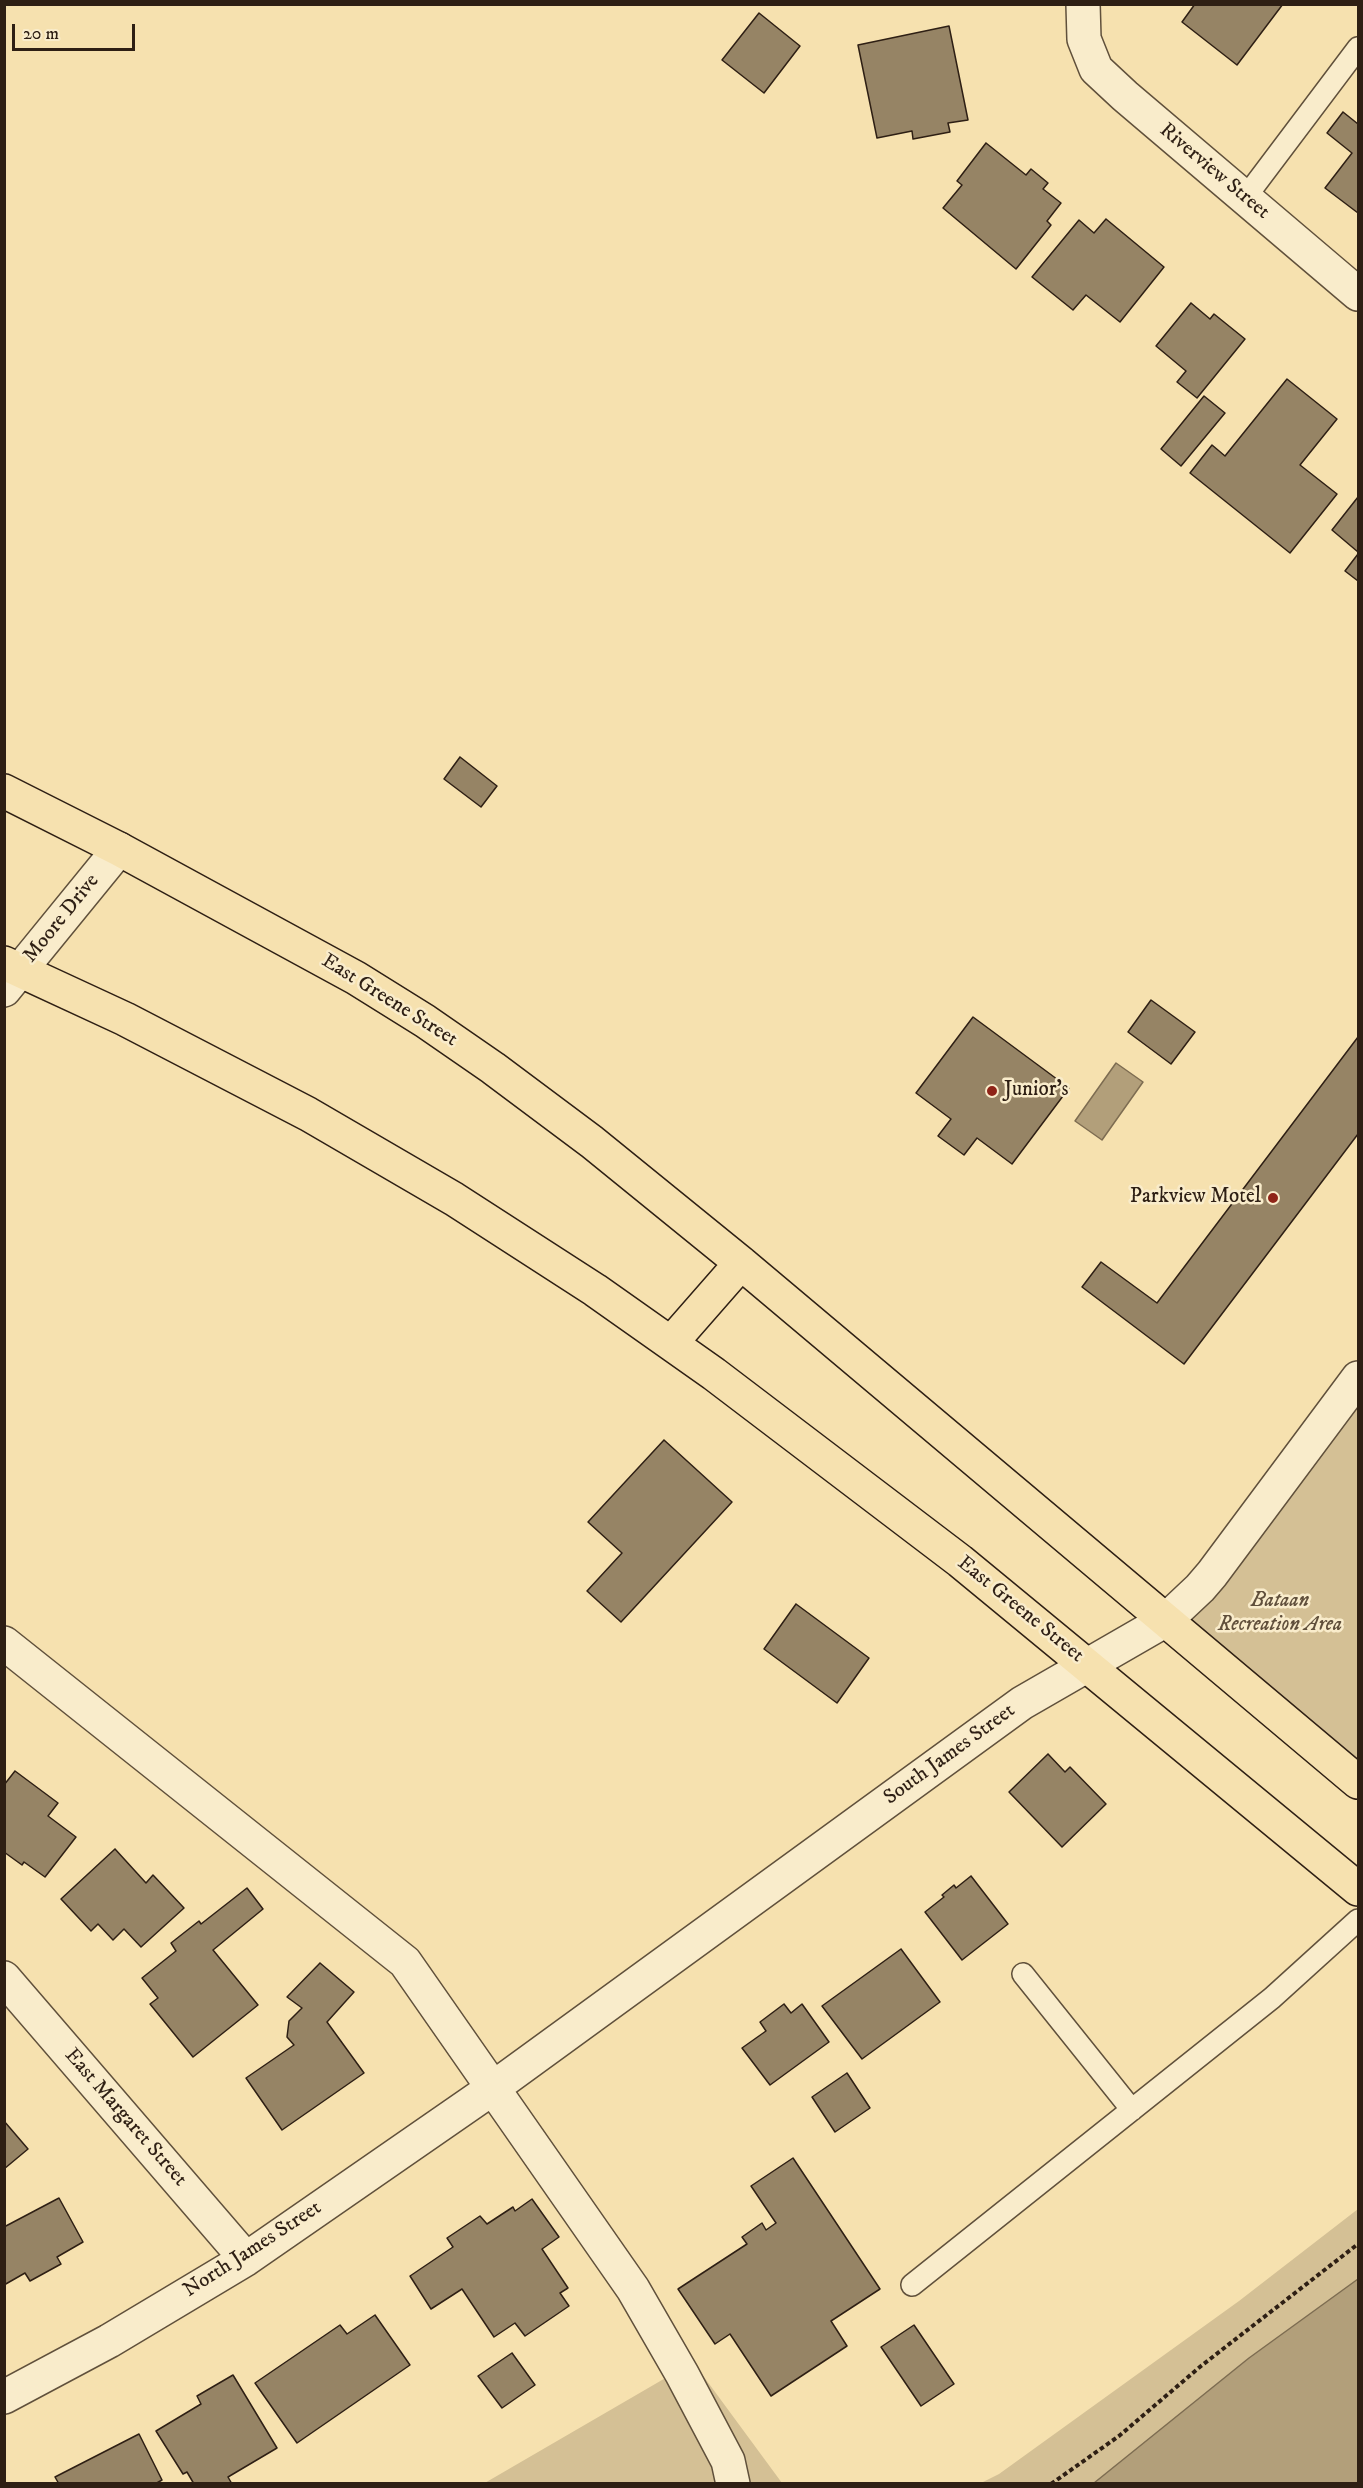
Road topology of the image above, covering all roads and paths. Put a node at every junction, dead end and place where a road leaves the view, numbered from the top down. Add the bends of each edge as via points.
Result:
1 (1083, 4) edge
2 (1359, 48) edge
3 (1245, 198) junction
4 (1359, 294) edge
5 (4, 791) edge
6 (119, 849) junction
7 (10, 974) edge
8 (741, 1263) junction
9 (671, 1343) junction
10 (1359, 1378) edge
11 (1166, 1620) junction
12 (4, 1643) edge
13 (1086, 1664) junction
14 (1359, 1782) edge
15 (1359, 1889) edge
16 (1359, 1920) edge
17 (1023, 1974) dead end
18 (4, 1978) edge
19 (493, 2088) junction
20 (1132, 2110) junction
21 (1359, 2244) edge
22 (246, 2259) junction
23 (912, 2285) dead end
24 (4, 2397) edge
25 (733, 2484) edge
26 (1051, 2484) edge

1 - 3 street, Riverview Street via 1084,39 1096,69
2 - 3 lane
3 - 4 street, Riverview Street
5 - 6 highway, East Greene Street
6 - 7 street, Moore Drive
6 - 8 highway, East Greene Street via 356,978 425,1021 592,1142
7 - 9 highway, East Greene Street via 125,1019 318,1119 454,1198
8 - 9 highway
8 - 11 highway, East Greene Street
9 - 13 highway, East Greene Street via 862,1485
10 - 11 street, South James Street via 1212,1574
11 - 13 street, South James Street
11 - 14 highway, East Greene Street
12 - 19 street via 405,1962
13 - 15 highway, East Greene Street
13 - 19 street, South James Street via 1022,1703
16 - 20 lane via 1272,1998
17 - 20 lane
18 - 22 street, East Margaret Street
19 - 22 street, North James Street
19 - 25 street via 633,2289 723,2451
20 - 23 lane
21 - 26 path via 1201,2366 1119,2436
22 - 24 street, North James Street via 109,2341

